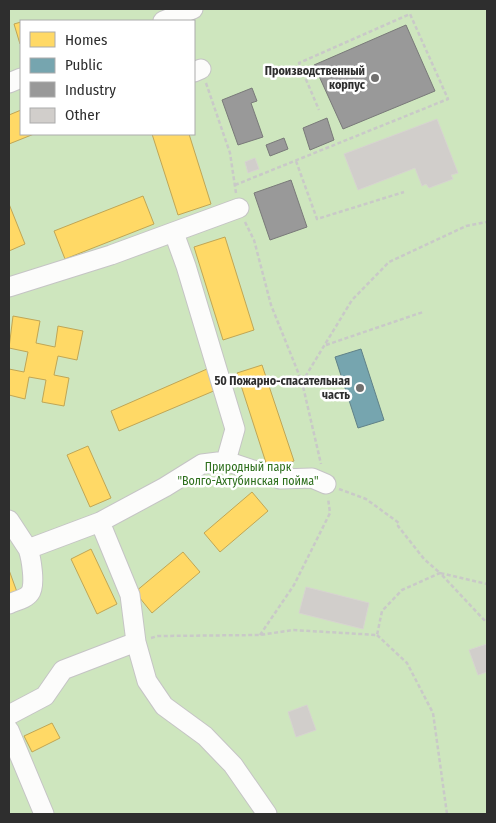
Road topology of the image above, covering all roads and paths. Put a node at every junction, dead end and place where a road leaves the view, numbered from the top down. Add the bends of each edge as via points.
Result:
1 (193, 9) edge
2 (166, 20) edge
3 (197, 70) edge
4 (318, 110) dead end
5 (296, 161) junction
6 (235, 185) junction
7 (404, 192) dead end
8 (239, 208) junction
9 (487, 222) edge
10 (174, 233) junction
11 (9, 287) edge
12 (423, 312) dead end
13 (325, 346) junction
14 (302, 382) junction
15 (226, 461) junction
16 (326, 484) junction
17 (9, 520) edge
18 (100, 522) junction
19 (28, 549) junction
20 (440, 573) junction
21 (487, 584) edge
22 (9, 604) edge
23 (487, 623) edge
24 (377, 635) junction
25 (260, 636) junction
26 (136, 642) junction
27 (9, 715) edge
28 (9, 730) edge
29 (44, 814) edge
30 (267, 814) edge
31 (447, 814) edge

1 - 2 street
3 - 6 path via 230,153
4 - 5 path via 299,63 410,14 448,99
5 - 6 path
5 - 7 path via 317,219
6 - 8 path
8 - 10 street
8 - 14 path via 254,240 271,305
9 - 13 path via 466,226 389,262 352,300
10 - 11 street
10 - 15 street via 235,429
12 - 13 path
13 - 14 path
14 - 16 path
15 - 16 street via 280,479 312,478
15 - 18 street via 202,464
16 - 20 path via 366,499 399,523 398,526 424,558
16 - 25 path via 330,513 294,585
17 - 19 street
18 - 19 street
18 - 26 street via 130,595
19 - 22 street via 32,558 33,588
20 - 21 path
20 - 23 path
20 - 24 path via 402,590 382,611
24 - 25 path via 293,630
24 - 31 path via 407,663 433,713
25 - 26 path via 158,636
26 - 27 street via 63,670 45,696
26 - 30 street via 146,681 164,706 205,736 233,764
28 - 29 street

